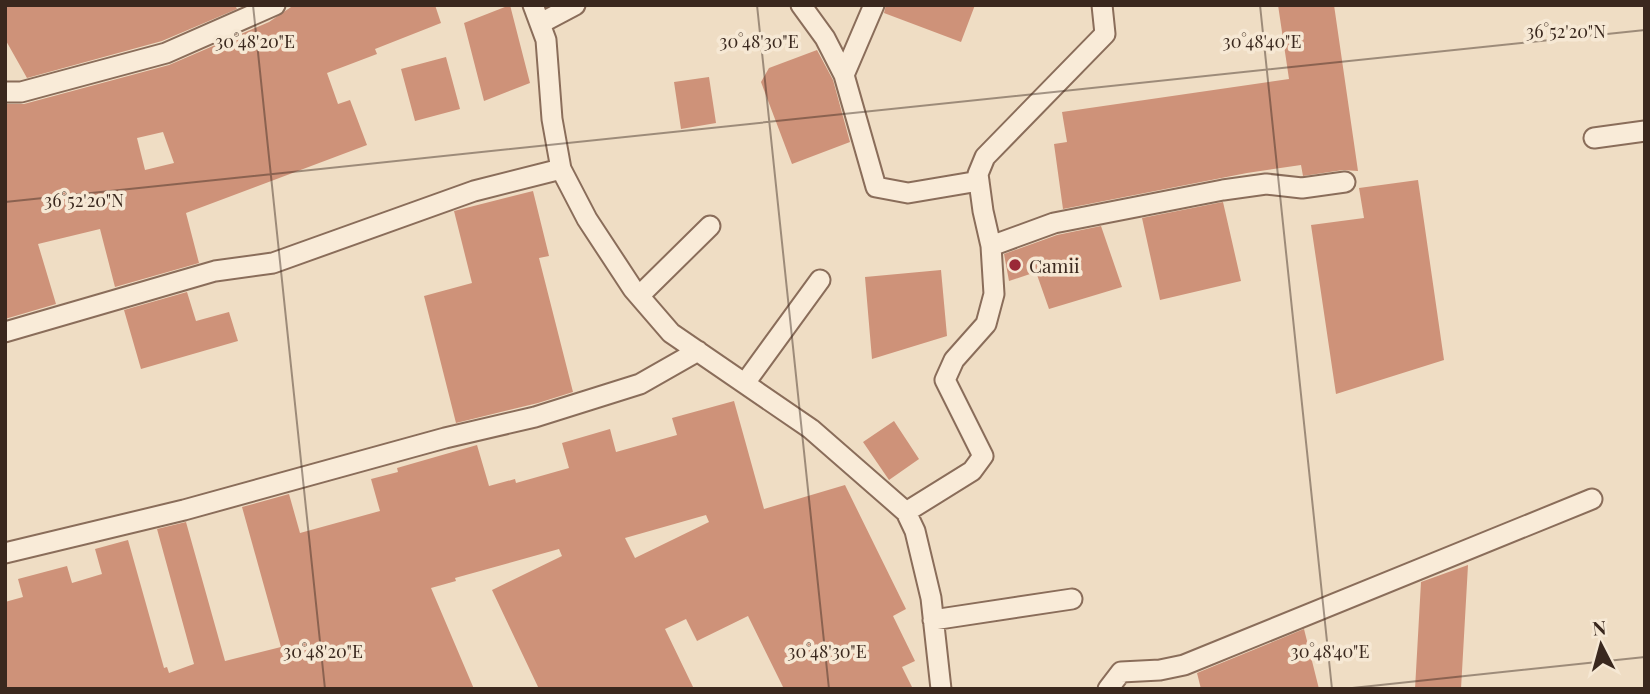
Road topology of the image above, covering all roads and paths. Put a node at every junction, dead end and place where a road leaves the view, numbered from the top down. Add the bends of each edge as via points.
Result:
1 (275, 5) edge
2 (575, 5) edge
3 (801, 5) edge
4 (874, 5) edge
5 (1102, 5) edge
6 (537, 14) edge
7 (844, 75) junction
8 (5, 92) edge
9 (1645, 131) edge
10 (1594, 138) dead end
11 (561, 169) junction
12 (979, 181) junction
13 (1345, 182) dead end
14 (710, 226) dead end
15 (991, 246) junction
16 (820, 280) dead end
17 (639, 296) junction
18 (5, 332) edge
19 (698, 351) junction
20 (745, 383) junction
21 (1592, 499) dead end
22 (905, 512) junction
23 (5, 553) edge
24 (1072, 599) dead end
25 (933, 620) junction
26 (941, 689) edge
27 (1108, 689) edge

1 - 8 street via 166,53 21,92
2 - 6 street
3 - 7 street
4 - 7 street
5 - 12 street via 1105,34 985,157
6 - 11 street via 546,40
7 - 12 street via 876,187 908,193
9 - 10 street
11 - 17 street via 587,219
11 - 18 street via 474,191 273,263 215,271
12 - 15 street
13 - 15 street via 1223,190 1054,223
14 - 17 street
15 - 22 street via 994,294 986,324 954,360 945,380 983,456 972,471
16 - 20 street
17 - 19 street via 671,333
19 - 20 street
19 - 23 street via 640,384 535,417
20 - 22 street via 811,429
21 - 27 street via 1184,665 1121,673
22 - 25 street via 915,531
24 - 25 street
25 - 26 street

